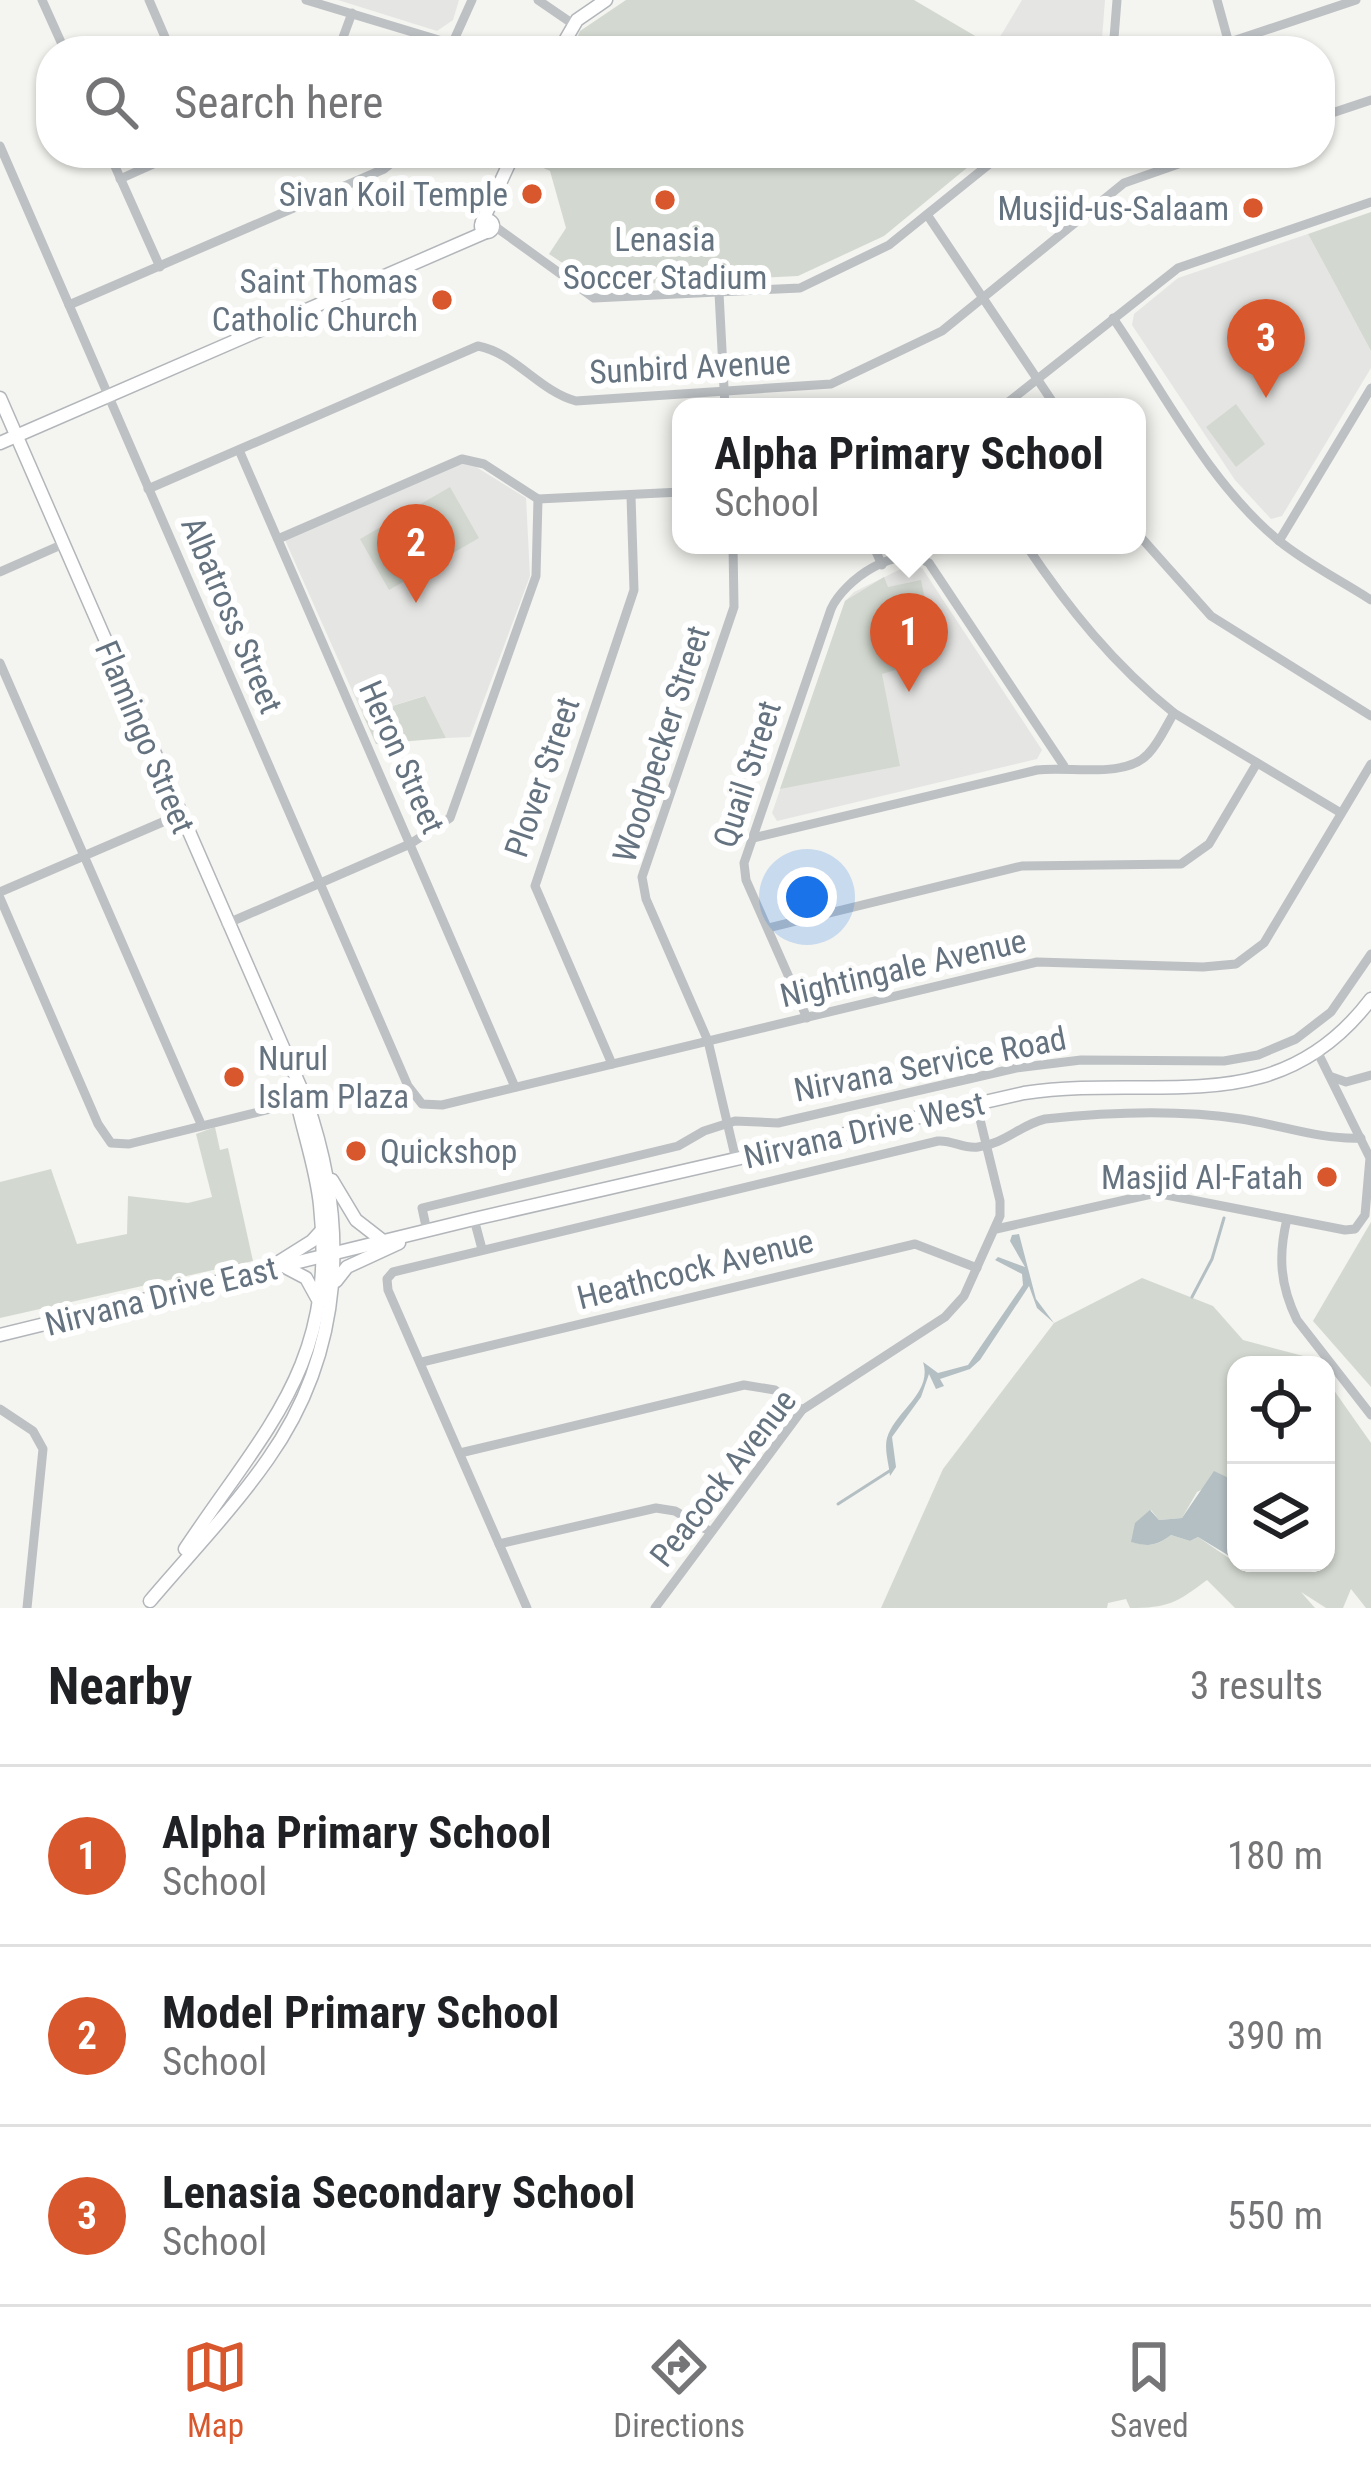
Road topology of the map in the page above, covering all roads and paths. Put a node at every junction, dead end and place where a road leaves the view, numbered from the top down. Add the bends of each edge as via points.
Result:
1 (42, 0) edge
2 (148, 0) edge
3 (306, 0) edge
4 (472, 0) edge
5 (538, 0) edge
6 (605, 0) edge
7 (1117, 0) edge
8 (1217, 0) edge
9 (1355, 0) edge
10 (352, 14) junction
11 (573, 24) junction
12 (58, 36) edge
13 (164, 36) edge
14 (344, 36) edge
15 (416, 36) edge
16 (456, 36) edge
17 (567, 36) edge
18 (1114, 36) edge
19 (1227, 36) edge
20 (1259, 36) edge
21 (1371, 100) edge
22 (1335, 112) edge
23 (0, 146) edge
24 (116, 168) edge
25 (143, 168) edge
26 (385, 168) edge
27 (507, 168) edge
28 (986, 168) edge
29 (1167, 168) edge
30 (120, 178) junction
31 (1371, 202) edge
32 (928, 216) junction
33 (487, 227) junction
34 (160, 267) junction
35 (718, 293) junction
36 (984, 298) junction
37 (69, 305) junction
38 (1113, 318) junction
39 (1038, 380) junction
40 (1371, 388) edge
41 (724, 392) junction
42 (109, 396) junction
43 (0, 398) edge
44 (724, 398) edge
45 (1014, 398) edge
46 (1050, 398) edge
47 (16, 436) junction
48 (0, 443) edge
49 (239, 450) junction
50 (148, 489) junction
51 (672, 493) edge
52 (631, 496) junction
53 (538, 499) junction
54 (278, 539) junction
55 (1279, 541) junction
56 (1146, 543) edge
57 (61, 545) junction
58 (733, 554) edge
59 (877, 554) edge
60 (1032, 554) edge
61 (882, 565) junction
62 (0, 572) edge
63 (1371, 579) edge
64 (1366, 597) edge
65 (0, 663) edge
66 (1174, 713) junction
67 (1371, 716) edge
68 (1257, 763) junction
69 (1371, 764) edge
70 (1064, 766) junction
71 (1341, 813) junction
72 (179, 814) junction
73 (753, 838) junction
74 (410, 844) junction
75 (84, 855) junction
76 (320, 884) junction
77 (0, 895) edge
78 (226, 923) junction
79 (768, 928) junction
80 (1371, 954) edge
81 (1371, 999) edge
82 (807, 1018) junction
83 (708, 1041) junction
84 (1318, 1053) junction
85 (611, 1064) junction
86 (1371, 1076) edge
87 (1332, 1077) junction
88 (515, 1087) junction
89 (301, 1101) junction
90 (419, 1102) joint
91 (976, 1102) junction
92 (727, 1123) junction
93 (201, 1124) junction
94 (1361, 1138) junction
95 (987, 1145) junction
96 (736, 1160) junction
97 (328, 1174) junction
98 (1287, 1219) junction
99 (474, 1220) junction
100 (996, 1229) junction
101 (322, 1230) junction
102 (422, 1233) junction
103 (383, 1241) junction
104 (482, 1249) junction
105 (329, 1255) junction
106 (276, 1267) junction
107 (977, 1268) junction
108 (334, 1286) junction
109 (318, 1305) junction
110 (0, 1335) edge
111 (422, 1362) junction
112 (0, 1409) edge
113 (802, 1411) junction
114 (1371, 1415) edge
115 (460, 1454) junction
116 (710, 1532) junction
117 (500, 1544) junction
118 (147, 1604) edge
119 (27, 1608) edge
120 (526, 1608) edge
121 (655, 1608) edge

1 - 12 street
2 - 13 street
3 - 10 street
4 - 16 street
5 - 11 street
6 - 11 main road
7 - 18 street
8 - 19 street
9 - 20 street
10 - 14 street
10 - 15 street
11 - 17 main road
21 - 22 street
23 - 37 street, Albatross Street
24 - 30 street
25 - 30 street
26 - 34 street
27 - 33 main road
28 - 32 street
29 - 36 street, Sunbird Avenue via 1124,183
30 - 34 street
31 - 38 street via 1187,264
32 - 35 street via 890,245 805,286
32 - 36 street
33 - 35 street via 594,298
33 - 42 main road
34 - 37 street
35 - 41 street
36 - 39 street
36 - 41 street, Sunbird Avenue via 932,336 831,384
37 - 42 street, Albatross Street
38 - 39 street
38 - 55 street via 1215,471
39 - 45 street
39 - 46 street
40 - 55 street
41 - 44 street
41 - 49 street, Sunbird Avenue via 576,400 478,346
42 - 47 main road
42 - 50 street, Albatross Street
43 - 47 main road, Flamingo Street
47 - 48 main road
47 - 57 main road, Flamingo Street
49 - 50 street, Sunbird Avenue
49 - 54 street, Heron Street
50 - 76 street, Albatross Street
51 - 52 street
52 - 53 street
52 - 85 street, Plover Street via 634,590 535,886
53 - 54 street via 462,459
53 - 74 street via 536,576 464,786 446,824
54 - 74 street, Heron Street
55 - 64 street
56 - 67 street via 1211,616
57 - 62 street
57 - 72 main road, Flamingo Street
58 - 83 street, Woodpecker Street via 734,607 642,877
59 - 61 street
60 - 66 street via 1071,613
61 - 70 street via 915,556 934,568
61 - 73 street, Quail Street via 835,600
63 - 64 street
65 - 75 street
66 - 68 street
66 - 70 street via 1136,764
68 - 71 street
68 - 79 street via 1208,844 1181,865 1022,866
69 - 71 street, Nightingale Avenue
70 - 73 street
71 - 82 street, Nightingale Avenue via 1264,943 1236,964 1037,962
72 - 75 street
72 - 78 main road, Flamingo Street
73 - 79 street, Quail Street via 743,869
74 - 76 street
74 - 88 street, Heron Street
75 - 77 street
75 - 93 street
76 - 78 street
76 - 90 street, Albatross Street
77 - 93 street via 103,1133 129,1144
78 - 89 main road, Flamingo Street
79 - 82 street, Quail Street
80 - 92 street, Nirvana Service Road via 1331,1012 1258,1055 1016,1067 778,1123
81 - 84 main road, Nirvana Drive West
82 - 83 street, Nightingale Avenue
83 - 85 street, Nightingale Avenue
83 - 92 street, Woodpecker Street
84 - 87 street
84 - 91 main road, Nirvana Drive West via 1243,1083 1061,1087
85 - 88 street, Nightingale Avenue
86 - 87 street
87 - 94 street
88 - 90 street, Nightingale Avenue via 442,1105
89 - 93 street
89 - 97 main road, Flamingo Street
89 - 101 main road, Flamingo Street
91 - 95 street, Peacock Avenue
91 - 96 main road, Nirvana Drive West
92 - 96 street, Woodpecker Street
92 - 102 street, Nirvana Service Road via 678,1146 422,1208
94 - 95 street via 1167,1112 1045,1119
94 - 98 street via 1370,1164 1359,1226
95 - 100 street, Peacock Avenue via 1000,1201
95 - 104 street via 938,1141
96 - 99 main road, Nirvana Drive West
97 - 103 main road via 356,1220
97 - 105 main road, Flamingo Street
98 - 100 street via 1147,1194
98 - 114 street via 1280,1248 1288,1302
99 - 102 main road, Nirvana Drive West
99 - 104 street
100 - 107 street, Peacock Avenue
101 - 105 main road, Flamingo Street
101 - 106 main road
102 - 103 main road, Nirvana Drive West
102 - 108 main road via 347,1267
103 - 105 main road, Nirvana Drive West
104 - 111 street via 386,1279
105 - 106 main road, Nirvana Drive East
105 - 108 main road
105 - 109 main road
106 - 109 main road via 307,1278
106 - 110 main road, Nirvana Drive East
107 - 111 street, Heathcock Avenue via 915,1244
107 - 113 street, Peacock Avenue via 945,1317
108 - 118 main road via 318,1360 282,1438
109 - 118 main road via 278,1415
111 - 115 street
112 - 119 street via 34,1432 43,1449
113 - 115 street via 768,1387 744,1385
113 - 116 street, Peacock Avenue
115 - 117 street
116 - 117 street via 656,1508
116 - 121 street, Peacock Avenue
117 - 120 street

